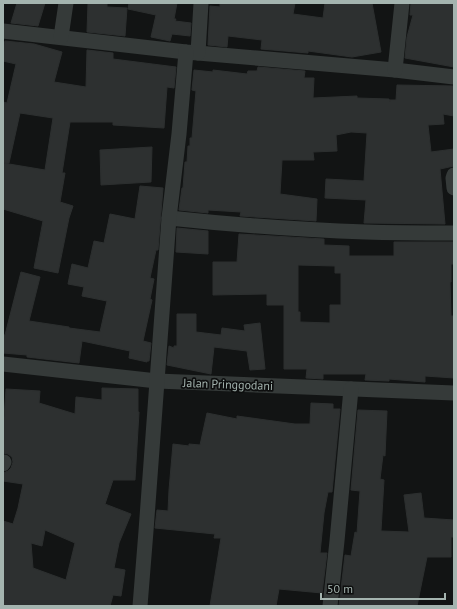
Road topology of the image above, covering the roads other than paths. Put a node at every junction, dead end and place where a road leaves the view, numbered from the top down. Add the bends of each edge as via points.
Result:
1 (66, 3) edge
2 (201, 3) edge
3 (402, 3) edge
4 (3, 31) edge
5 (61, 37) junction
6 (192, 52) junction
7 (395, 70) junction
8 (454, 77) edge
9 (454, 175) edge
10 (454, 188) edge
11 (169, 218) junction
12 (454, 233) edge
13 (3, 364) edge
14 (157, 381) junction
15 (351, 389) junction
16 (454, 393) edge
17 (140, 606) edge
18 (330, 606) edge

1 - 5 street
2 - 6 street
3 - 7 street
4 - 5 street
5 - 6 street
6 - 7 street
6 - 11 street
7 - 8 street
9 - 10 street
11 - 12 street via 288,228
11 - 14 street
13 - 14 street, Jalan Pringgodani
14 - 15 street, Jalan Pringgodani
14 - 17 street
15 - 16 street, Jalan Pringgodani
15 - 18 street

